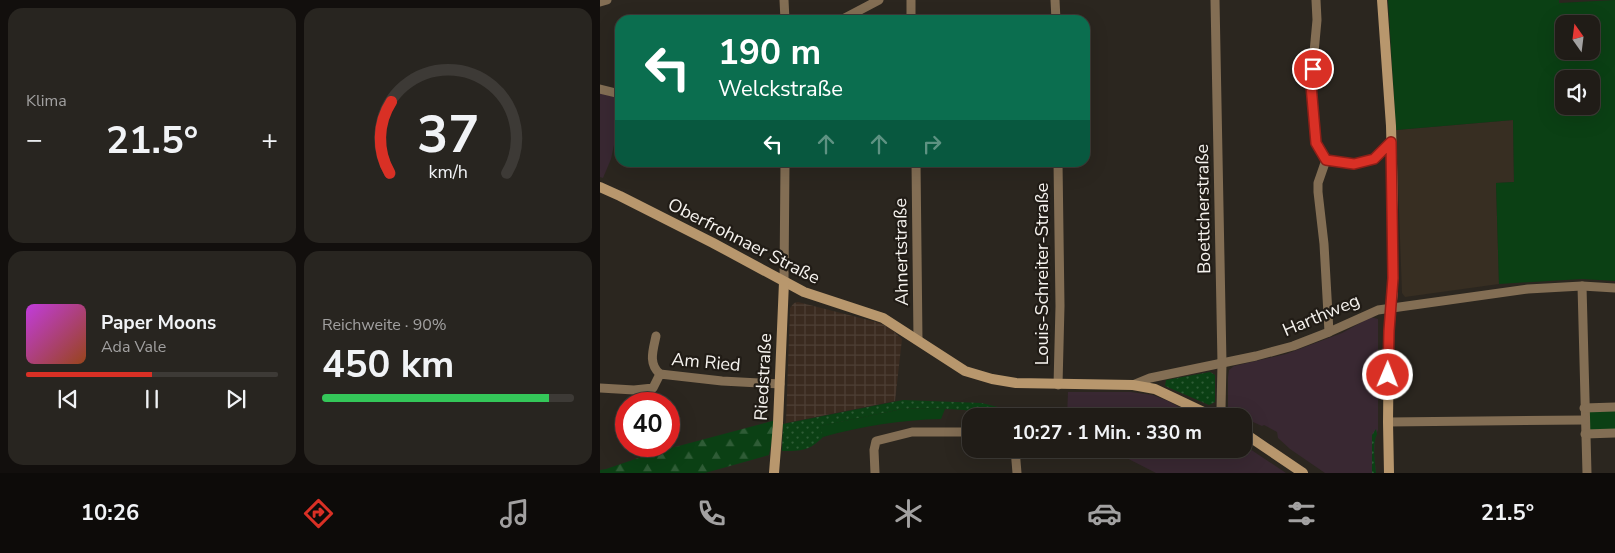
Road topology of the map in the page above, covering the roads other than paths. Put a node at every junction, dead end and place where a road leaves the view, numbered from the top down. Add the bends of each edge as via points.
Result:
1 (607, 0) edge
2 (784, 0) edge
3 (879, 0) edge
4 (911, 0) edge
5 (1055, 0) edge
6 (1215, 0) edge
7 (1316, 0) edge
8 (1382, 0) edge
9 (600, 2) edge
10 (785, 15) edge
11 (850, 15) edge
12 (911, 15) edge
13 (1056, 15) edge
14 (600, 89) edge
15 (615, 93) edge
16 (1391, 142) junction
17 (1326, 160) junction
18 (785, 167) edge
19 (916, 167) edge
20 (1058, 167) edge
21 (600, 188) edge
22 (784, 282) junction
23 (1582, 286) junction
24 (1615, 288) edge
25 (1390, 308) junction
26 (1329, 332) junction
27 (656, 336) dead end
28 (918, 340) junction
29 (1222, 363) junction
30 (660, 374) junction
31 (780, 384) junction
32 (1058, 385) junction
33 (1133, 385) junction
34 (600, 388) edge
35 (1615, 407) edge
36 (1195, 408) edge
37 (1221, 408) edge
38 (1584, 408) junction
39 (1585, 420) junction
40 (1388, 422) junction
41 (962, 432) edge
42 (1615, 433) edge
43 (1585, 434) junction
44 (1252, 438) edge
45 (1016, 458) edge
46 (774, 473) edge
47 (875, 473) edge
48 (1017, 473) edge
49 (1303, 473) edge
50 (1389, 473) edge
51 (1587, 473) edge

1 - 9 street
2 - 10 street
3 - 11 street
4 - 12 street
5 - 13 street
6 - 29 street, Boettcherstraße
7 - 17 street via 1311,85 1316,143
8 - 16 main road
14 - 15 street
16 - 17 street via 1368,161 1354,164
16 - 25 main road via 1393,278
17 - 26 street via 1318,192
18 - 22 street
19 - 28 street, Ahnertstraße
20 - 32 street, Louis-Schreiter-Straße
21 - 22 main road, Oberfrohnaer Straße
22 - 28 main road, Oberfrohnaer Straße via 804,292 884,318
22 - 31 main road, Riedstraße
23 - 24 street, Harthweg
23 - 25 street, Harthweg via 1528,289
23 - 38 street
25 - 26 street, Harthweg via 1366,313
25 - 40 main road
26 - 29 street, Harthweg via 1293,346
27 - 30 street, Am Ried via 652,357 653,366
28 - 32 main road, Oberfrohnaer Straße via 965,371 1016,383
29 - 33 street, Harthweg via 1150,378
29 - 37 street, Boettcherstraße
30 - 31 street, Am Ried
30 - 34 street, Am Ried via 653,388
31 - 46 main road, Riedstraße
32 - 33 main road, Oberfrohnaer Straße
33 - 36 main road, Oberfrohnaer Straße via 1155,389
35 - 38 street
38 - 39 street
39 - 40 street
39 - 43 street
40 - 50 main road
41 - 47 street via 912,432 876,441
42 - 43 street
43 - 51 street
44 - 49 main road
45 - 48 street

